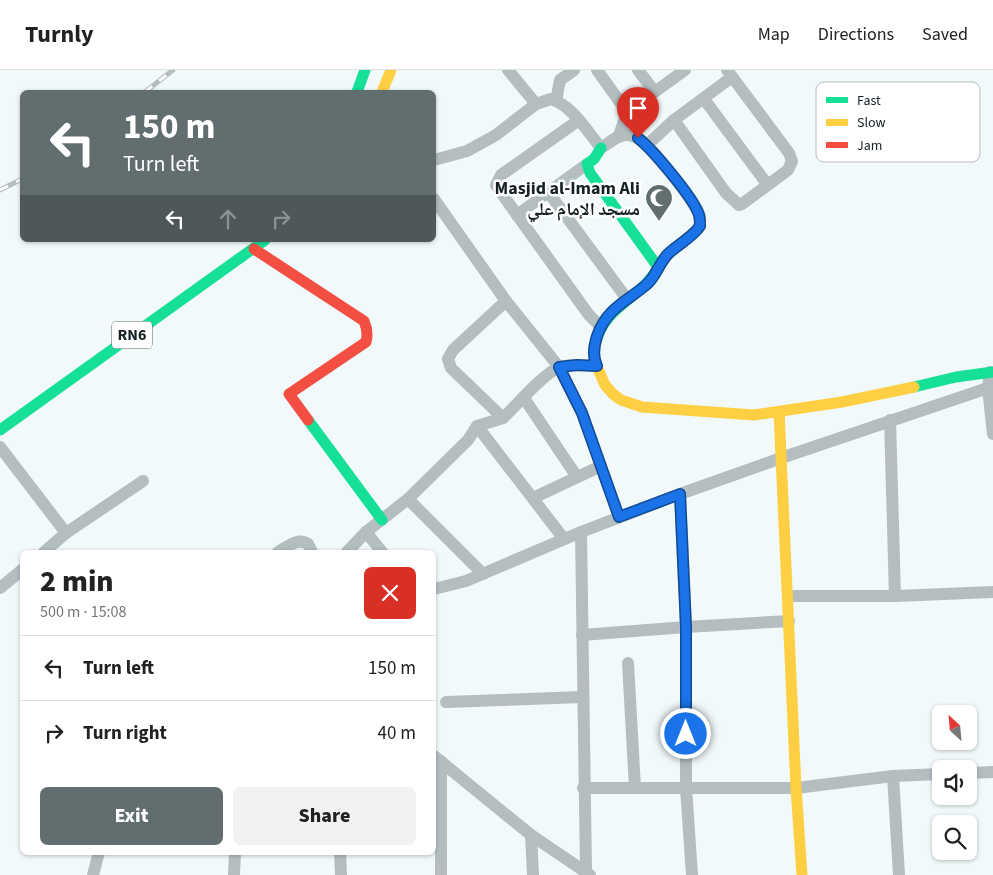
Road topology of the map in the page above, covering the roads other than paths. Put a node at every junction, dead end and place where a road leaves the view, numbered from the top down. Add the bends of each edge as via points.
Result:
1 (365, 70) edge
2 (508, 70) edge
3 (552, 70) edge
4 (574, 70) edge
5 (597, 70) edge
6 (638, 70) edge
7 (684, 70) edge
8 (729, 73) edge
9 (390, 74) edge
10 (560, 80) junction
11 (358, 90) edge
12 (383, 90) edge
13 (389, 90) edge
14 (654, 91) junction
15 (704, 99) junction
16 (556, 101) junction
17 (536, 104) junction
18 (627, 112) junction
19 (579, 120) junction
20 (674, 120) junction
21 (619, 136) junction
22 (647, 145) junction
23 (601, 148) junction
24 (436, 158) edge
25 (587, 164) junction
26 (767, 184) junction
27 (549, 193) junction
28 (436, 202) edge
29 (517, 215) junction
30 (263, 242) edge
31 (254, 249) junction
32 (658, 266) junction
33 (627, 299) junction
34 (506, 301) junction
35 (600, 327) junction
36 (597, 366) junction
37 (559, 367) junction
38 (992, 372) edge
39 (988, 388) junction
40 (524, 398) junction
41 (779, 412) junction
42 (503, 418) junction
43 (890, 420) junction
44 (477, 426) junction
45 (0, 430) edge
46 (993, 434) edge
47 (0, 448) edge
48 (781, 458) junction
49 (601, 466) junction
50 (577, 478) junction
51 (143, 481) dead end
52 (680, 494) junction
53 (533, 498) junction
54 (408, 500) junction
55 (619, 517) junction
56 (382, 520) junction
57 (366, 532) junction
58 (581, 532) junction
59 (66, 533) junction
60 (564, 539) junction
61 (46, 550) edge
62 (281, 550) edge
63 (311, 550) edge
64 (349, 550) edge
65 (380, 550) edge
66 (20, 572) edge
67 (483, 574) junction
68 (0, 588) edge
69 (436, 588) edge
70 (993, 592) edge
71 (788, 596) junction
72 (895, 596) junction
73 (789, 621) junction
74 (686, 627) junction
75 (582, 635) junction
76 (628, 663) dead end
77 (582, 697) junction
78 (446, 702) dead end
79 (437, 758) edge
80 (993, 772) edge
81 (977, 773) edge
82 (932, 774) edge
83 (893, 776) junction
84 (583, 788) junction
85 (635, 788) junction
86 (686, 788) junction
87 (796, 788) junction
88 (531, 835) junction
89 (98, 855) edge
90 (235, 855) edge
91 (340, 855) edge
92 (588, 873) edge
93 (93, 875) edge
94 (234, 875) edge
95 (341, 875) edge
96 (441, 875) edge
97 (533, 875) edge
98 (692, 875) edge
99 (802, 875) edge
100 (899, 875) edge

1 - 11 street
2 - 17 street
3 - 10 street
4 - 10 street
5 - 18 street
6 - 14 street
7 - 14 street
8 - 15 street
8 - 26 street via 791,158 792,165 788,170
9 - 12 street
9 - 13 street
10 - 16 street
14 - 18 street
15 - 20 street
15 - 26 street
16 - 17 street
16 - 19 street
17 - 24 street via 496,135 467,151
18 - 21 street
19 - 23 street
19 - 29 street via 496,181 498,189
20 - 22 street
20 - 26 street via 739,205
21 - 22 street via 638,138
21 - 23 street
22 - 32 street via 686,193 700,216 698,229
23 - 25 street
25 - 27 street
25 - 32 street via 595,180
27 - 29 street
27 - 33 street
28 - 34 street
29 - 35 street
30 - 31 street, RN6
31 - 45 street, RN6
31 - 56 street via 366,324 366,342 289,394
32 - 33 street via 652,280
33 - 35 street via 616,306
34 - 37 street
34 - 42 street via 453,350 448,359 451,368
35 - 36 street via 594,351
36 - 37 street
36 - 41 street via 604,383 616,398 640,406 754,415
37 - 40 street
37 - 49 street via 582,413
38 - 39 street
38 - 41 street
39 - 43 street
39 - 46 street
40 - 42 street
40 - 50 street
41 - 48 street
42 - 44 street
43 - 48 street
43 - 72 street
44 - 53 street
44 - 54 street via 468,440
47 - 59 street
48 - 52 street
48 - 71 street
49 - 50 street
49 - 55 street
50 - 53 street
51 - 59 street
52 - 55 street
52 - 74 street
53 - 60 street
54 - 56 street
54 - 67 street
55 - 58 street
56 - 57 street
57 - 64 street
57 - 65 street
58 - 60 street
58 - 75 street
59 - 61 street
60 - 67 street
62 - 63 street via 303,541
66 - 68 street
67 - 69 street
70 - 72 street
71 - 72 street
71 - 73 street
73 - 74 street
73 - 87 street
74 - 75 street
74 - 86 street
75 - 77 street
76 - 85 street
77 - 78 street
77 - 84 street
79 - 88 street
79 - 96 street
80 - 81 street
82 - 83 street
83 - 87 street
83 - 100 street
84 - 85 street
84 - 92 street
85 - 86 street
86 - 87 street
86 - 98 street
87 - 99 street
88 - 92 street
88 - 97 street
89 - 93 street
90 - 94 street
91 - 95 street

